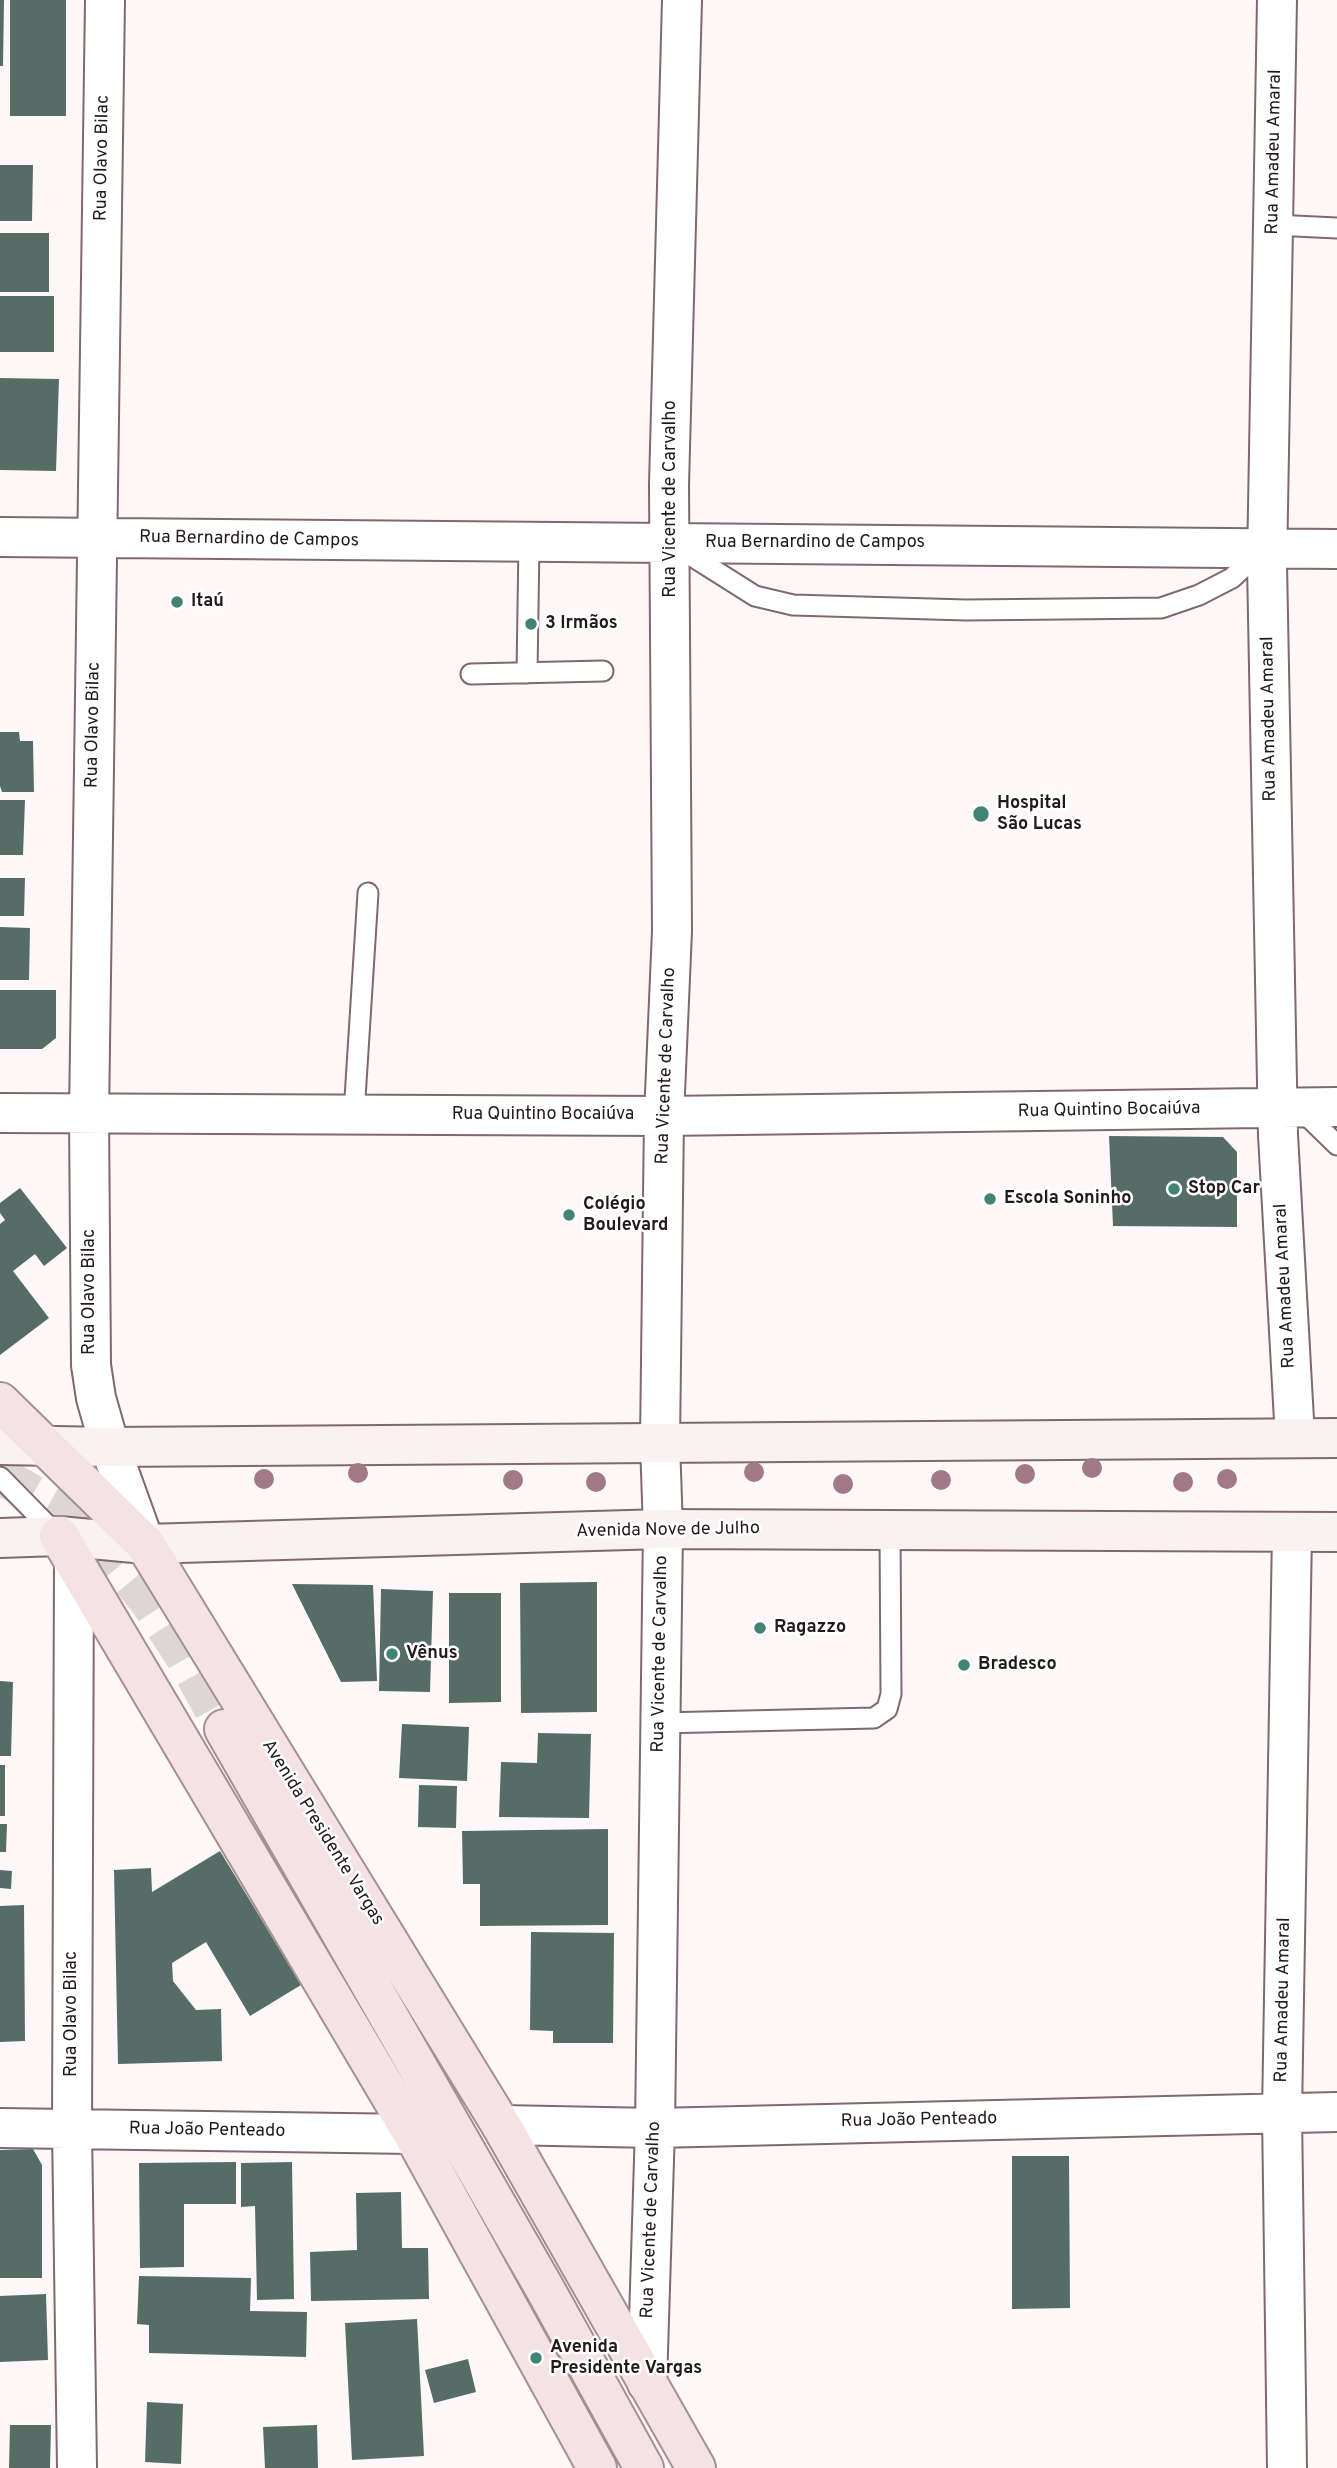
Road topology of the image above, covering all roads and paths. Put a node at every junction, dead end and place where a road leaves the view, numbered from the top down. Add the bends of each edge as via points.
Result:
1 (105, 0) edge
2 (682, 0) edge
3 (1277, 0) edge
4 (1273, 225) junction
5 (1337, 228) edge
6 (0, 537) edge
7 (97, 538) junction
8 (669, 542) junction
9 (529, 543) junction
10 (1268, 547) junction
11 (1337, 549) edge
12 (603, 671) dead end
13 (527, 673) junction
14 (471, 674) dead end
15 (368, 893) dead end
16 (1337, 1107) edge
17 (1289, 1108) junction
18 (0, 1113) edge
19 (354, 1114) junction
20 (89, 1115) junction
21 (664, 1116) junction
22 (1337, 1145) edge
23 (0, 1402) edge
24 (1295, 1438) junction
25 (1337, 1438) edge
26 (660, 1443) junction
27 (0, 1445) edge
28 (43, 1445) junction
29 (110, 1447) junction
30 (0, 1477) edge
31 (663, 1529) junction
32 (890, 1530) junction
33 (1337, 1532) edge
34 (1292, 1533) junction
35 (0, 1538) edge
36 (145, 1544) junction
37 (66, 1548) junction
38 (660, 1723) junction
39 (224, 1729) tunnel mouth
40 (1337, 2112) edge
41 (1282, 2113) junction
42 (501, 2125) junction
43 (655, 2127) junction
44 (0, 2128) edge
45 (72, 2129) junction
46 (413, 2134) junction
47 (647, 2383) junction
48 (77, 2468) edge
49 (597, 2468) edge
50 (644, 2468) edge
51 (695, 2468) edge
52 (1287, 2468) edge

1 - 7 street, Rua Olavo Bilac
2 - 8 street, Rua Vicente de Carvalho
3 - 4 street, Rua Amadeu Amaral
4 - 5 lane
4 - 10 street, Rua Amadeu Amaral
6 - 7 street, Rua Bernardino de Campos
7 - 9 street, Rua Bernardino de Campos
7 - 20 street, Rua Olavo Bilac
8 - 9 street, Rua Bernardino de Campos
8 - 10 street, Rua Bernardino de Campos
8 - 10 lane via 754,596 793,605 966,610 1161,608 1232,578
8 - 21 street, Rua Vicente de Carvalho via 672,931
9 - 13 lane
10 - 11 street, Rua Bernardino de Campos
10 - 17 street, Rua Amadeu Amaral
12 - 13 lane
13 - 14 lane
15 - 19 lane
16 - 17 street, Rua Quintino Bocaiúva
17 - 21 street, Rua Quintino Bocaiúva
17 - 22 lane
17 - 24 street, Rua Amadeu Amaral via 1278,1135
18 - 20 street, Rua Quintino Bocaiúva
19 - 20 street, Rua Quintino Bocaiúva
19 - 21 street, Rua Quintino Bocaiúva
20 - 29 street, Rua Olavo Bilac via 91,1365
21 - 26 street, Rua Vicente de Carvalho
23 - 28 main road
24 - 25 main road
24 - 26 main road
26 - 29 main road
26 - 31 street, Rua Vicente de Carvalho
27 - 28 main road
28 - 29 main road
28 - 36 main road
29 - 36 street, Avenida Presidente Vargas
30 - 37 lane
31 - 32 main road, Avenida Nove de Julho
31 - 36 main road, Avenida Nove de Julho
31 - 38 street, Rua Vicente de Carvalho
32 - 34 main road, Avenida Nove de Julho
32 - 38 lane via 891,1694 887,1709 874,1718
33 - 34 main road, Avenida Nove de Julho
34 - 41 street, Rua Amadeu Amaral
35 - 37 main road, Avenida Nove de Julho
36 - 37 main road, Avenida Nove de Julho
36 - 42 main road, Avenida Presidente Vargas
37 - 45 street, Rua Olavo Bilac
37 - 46 main road
38 - 43 street, Rua Vicente de Carvalho
39 - 50 main road
40 - 41 street, Rua João Penteado
41 - 43 street, Rua João Penteado
41 - 52 street, Rua Amadeu Amaral
42 - 43 street, Rua João Penteado
42 - 47 main road, Avenida Presidente Vargas
43 - 47 street, Rua Vicente de Carvalho
44 - 45 street, Rua João Penteado
45 - 46 street, Rua João Penteado
45 - 48 street, Rua Olavo Bilac
46 - 49 main road
47 - 51 main road, Avenida Presidente Vargas

